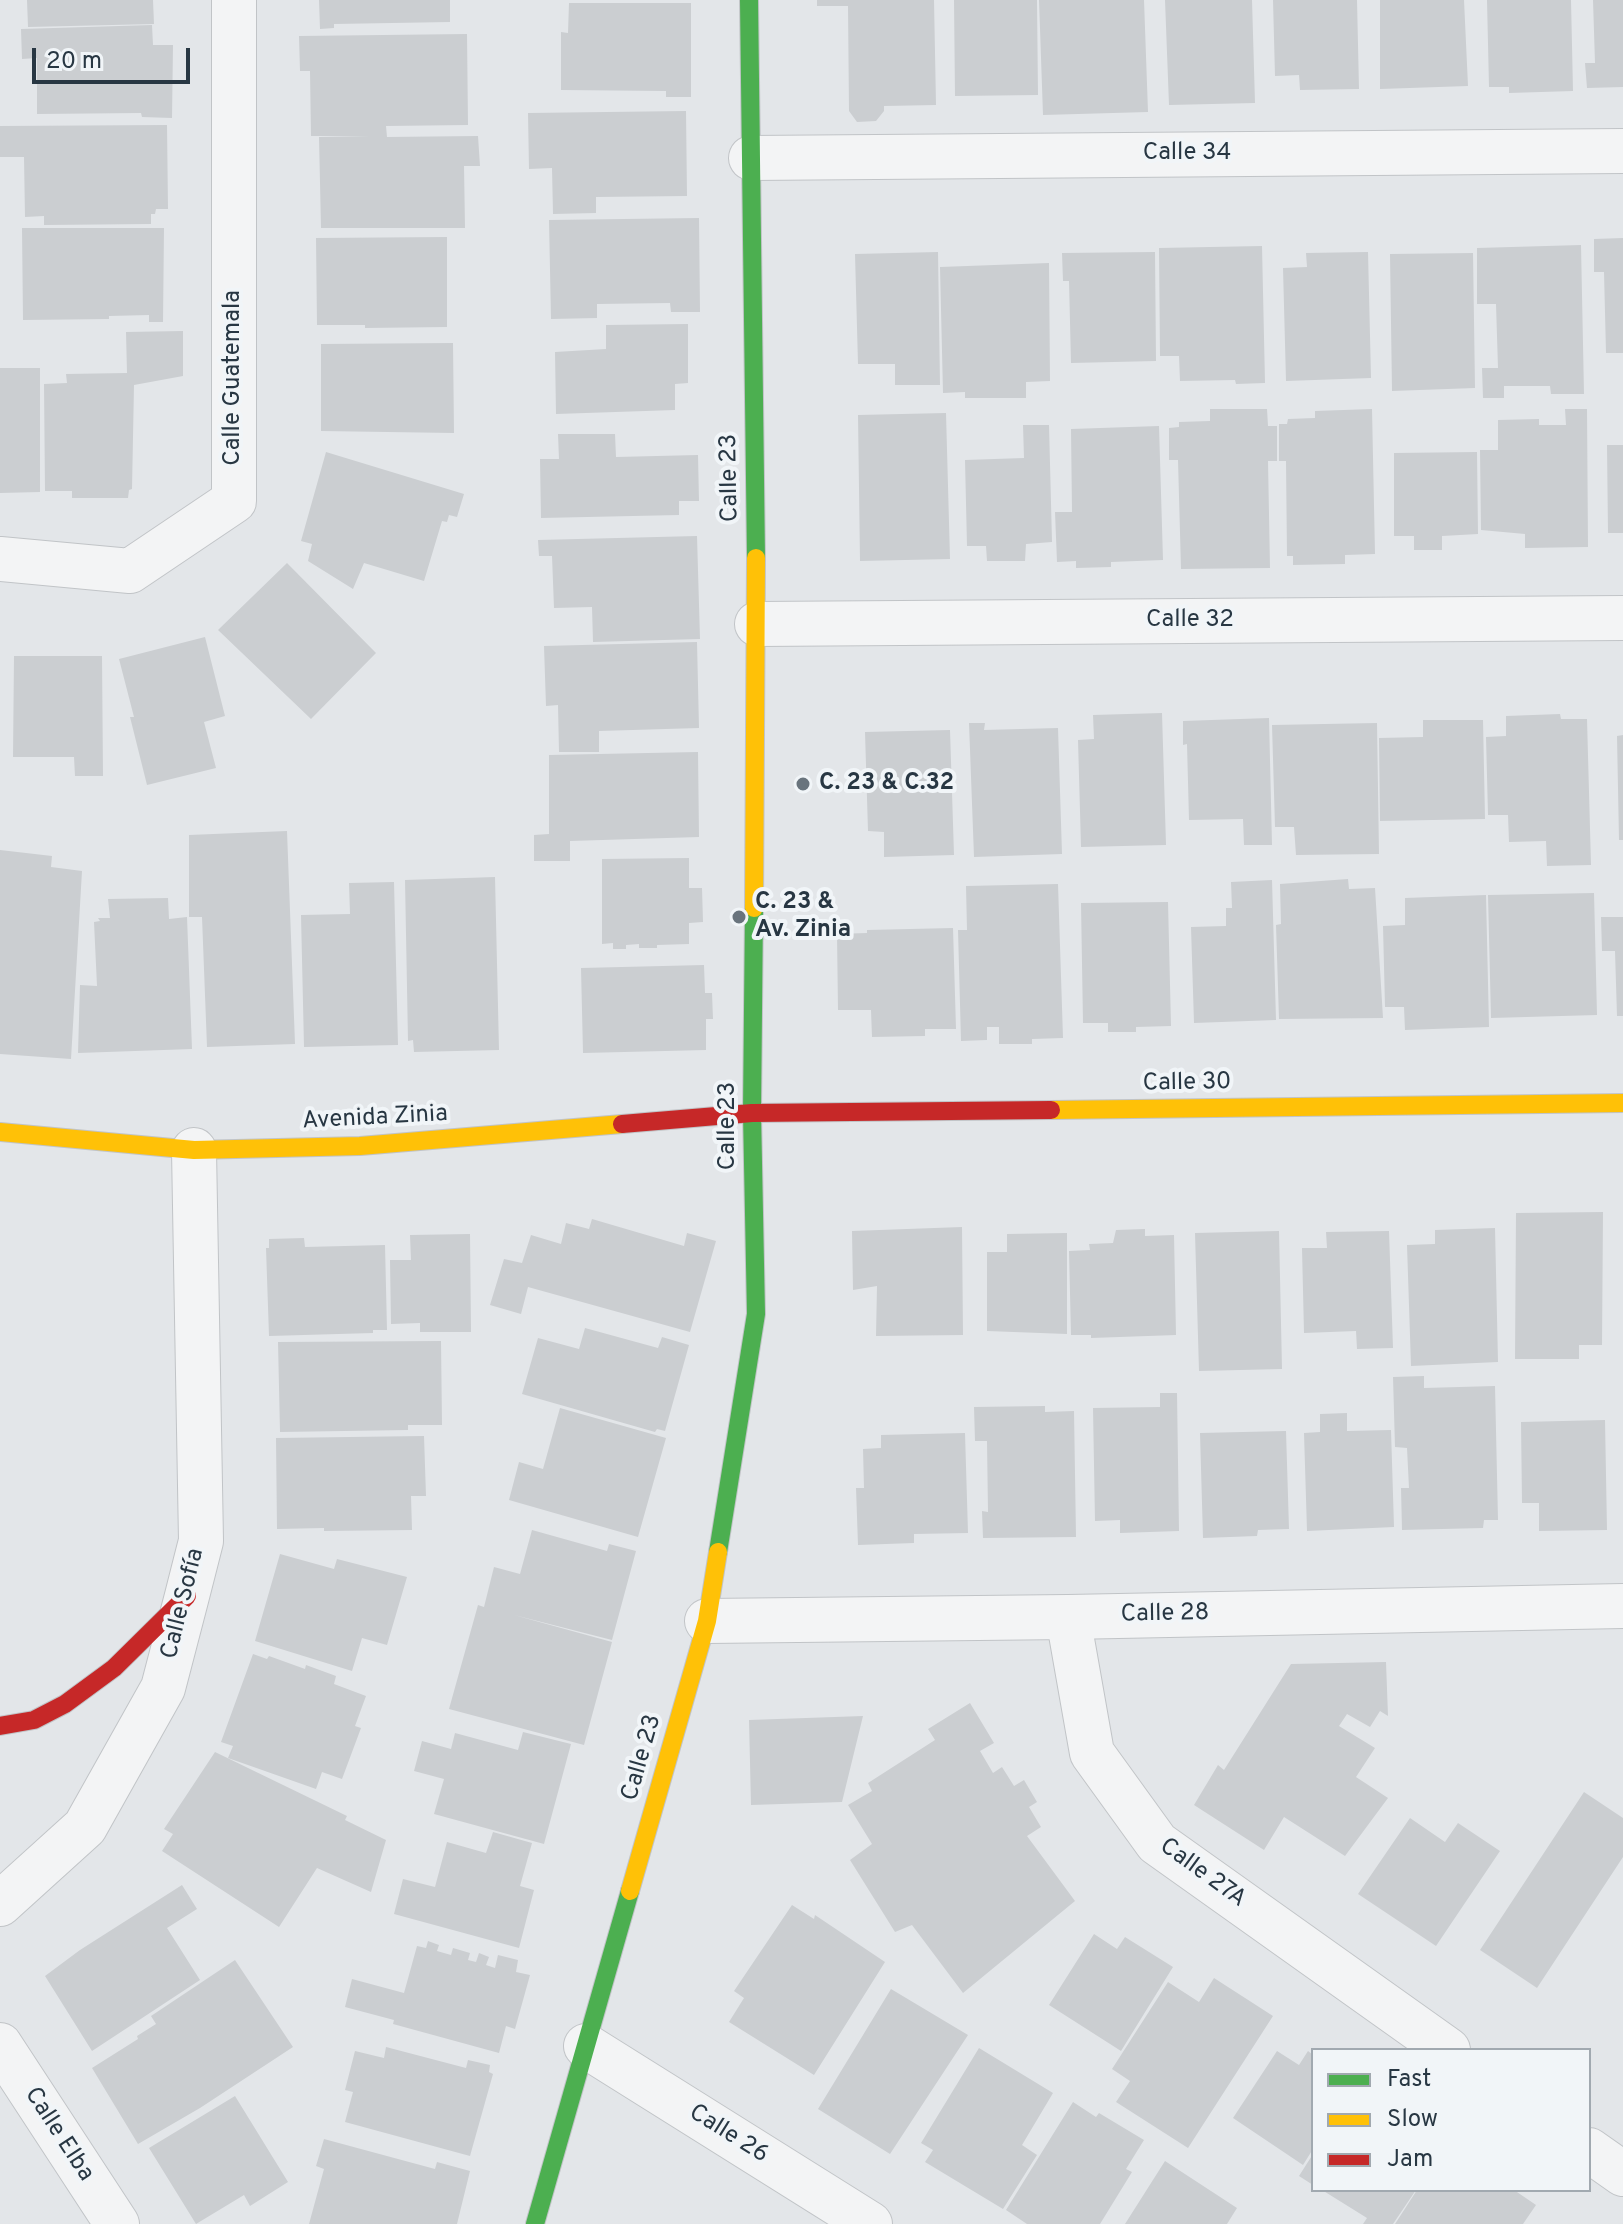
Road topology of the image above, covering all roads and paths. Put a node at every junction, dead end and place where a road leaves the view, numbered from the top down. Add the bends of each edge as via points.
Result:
1 (234, 0) edge
2 (749, 0) edge
3 (1623, 151) edge
4 (751, 158) junction
5 (0, 559) edge
6 (1623, 618) edge
7 (757, 624) junction
8 (1623, 1103) edge
9 (752, 1113) junction
10 (0, 1132) edge
11 (194, 1150) junction
12 (187, 1596) junction
13 (1623, 1606) edge
14 (1068, 1617) junction
15 (707, 1621) junction
16 (0, 1726) edge
17 (0, 1904) edge
18 (0, 2045) edge
19 (586, 2046) junction
20 (1445, 2048) edge
21 (1591, 2151) edge
22 (1623, 2174) edge
23 (117, 2224) edge
24 (535, 2224) edge
25 (870, 2224) edge

1 - 5 street, Calle Guatemala via 234,501 130,571
2 - 4 main road, Calle 23
3 - 4 street, Calle 34
4 - 7 main road, Calle 23
6 - 7 street, Calle 32
7 - 9 main road, Calle 23
8 - 9 main road, Calle 30
9 - 11 main road, Avenida Zinia via 360,1146
9 - 15 main road, Calle 23 via 756,1314
10 - 11 main road, Avenida Zinia
11 - 12 street, Calle Sofía via 201,1541
12 - 16 main road via 114,1668 65,1704 34,1720
12 - 17 street, Calle Sofía via 163,1688 85,1827
13 - 14 street, Calle 28
14 - 15 street, Calle 28
14 - 20 street, Calle 27A via 1092,1753 1157,1843
15 - 19 main road, Calle 23
18 - 23 street, Calle Elba
19 - 24 main road, Calle 23
19 - 25 street, Calle 26
21 - 22 street

